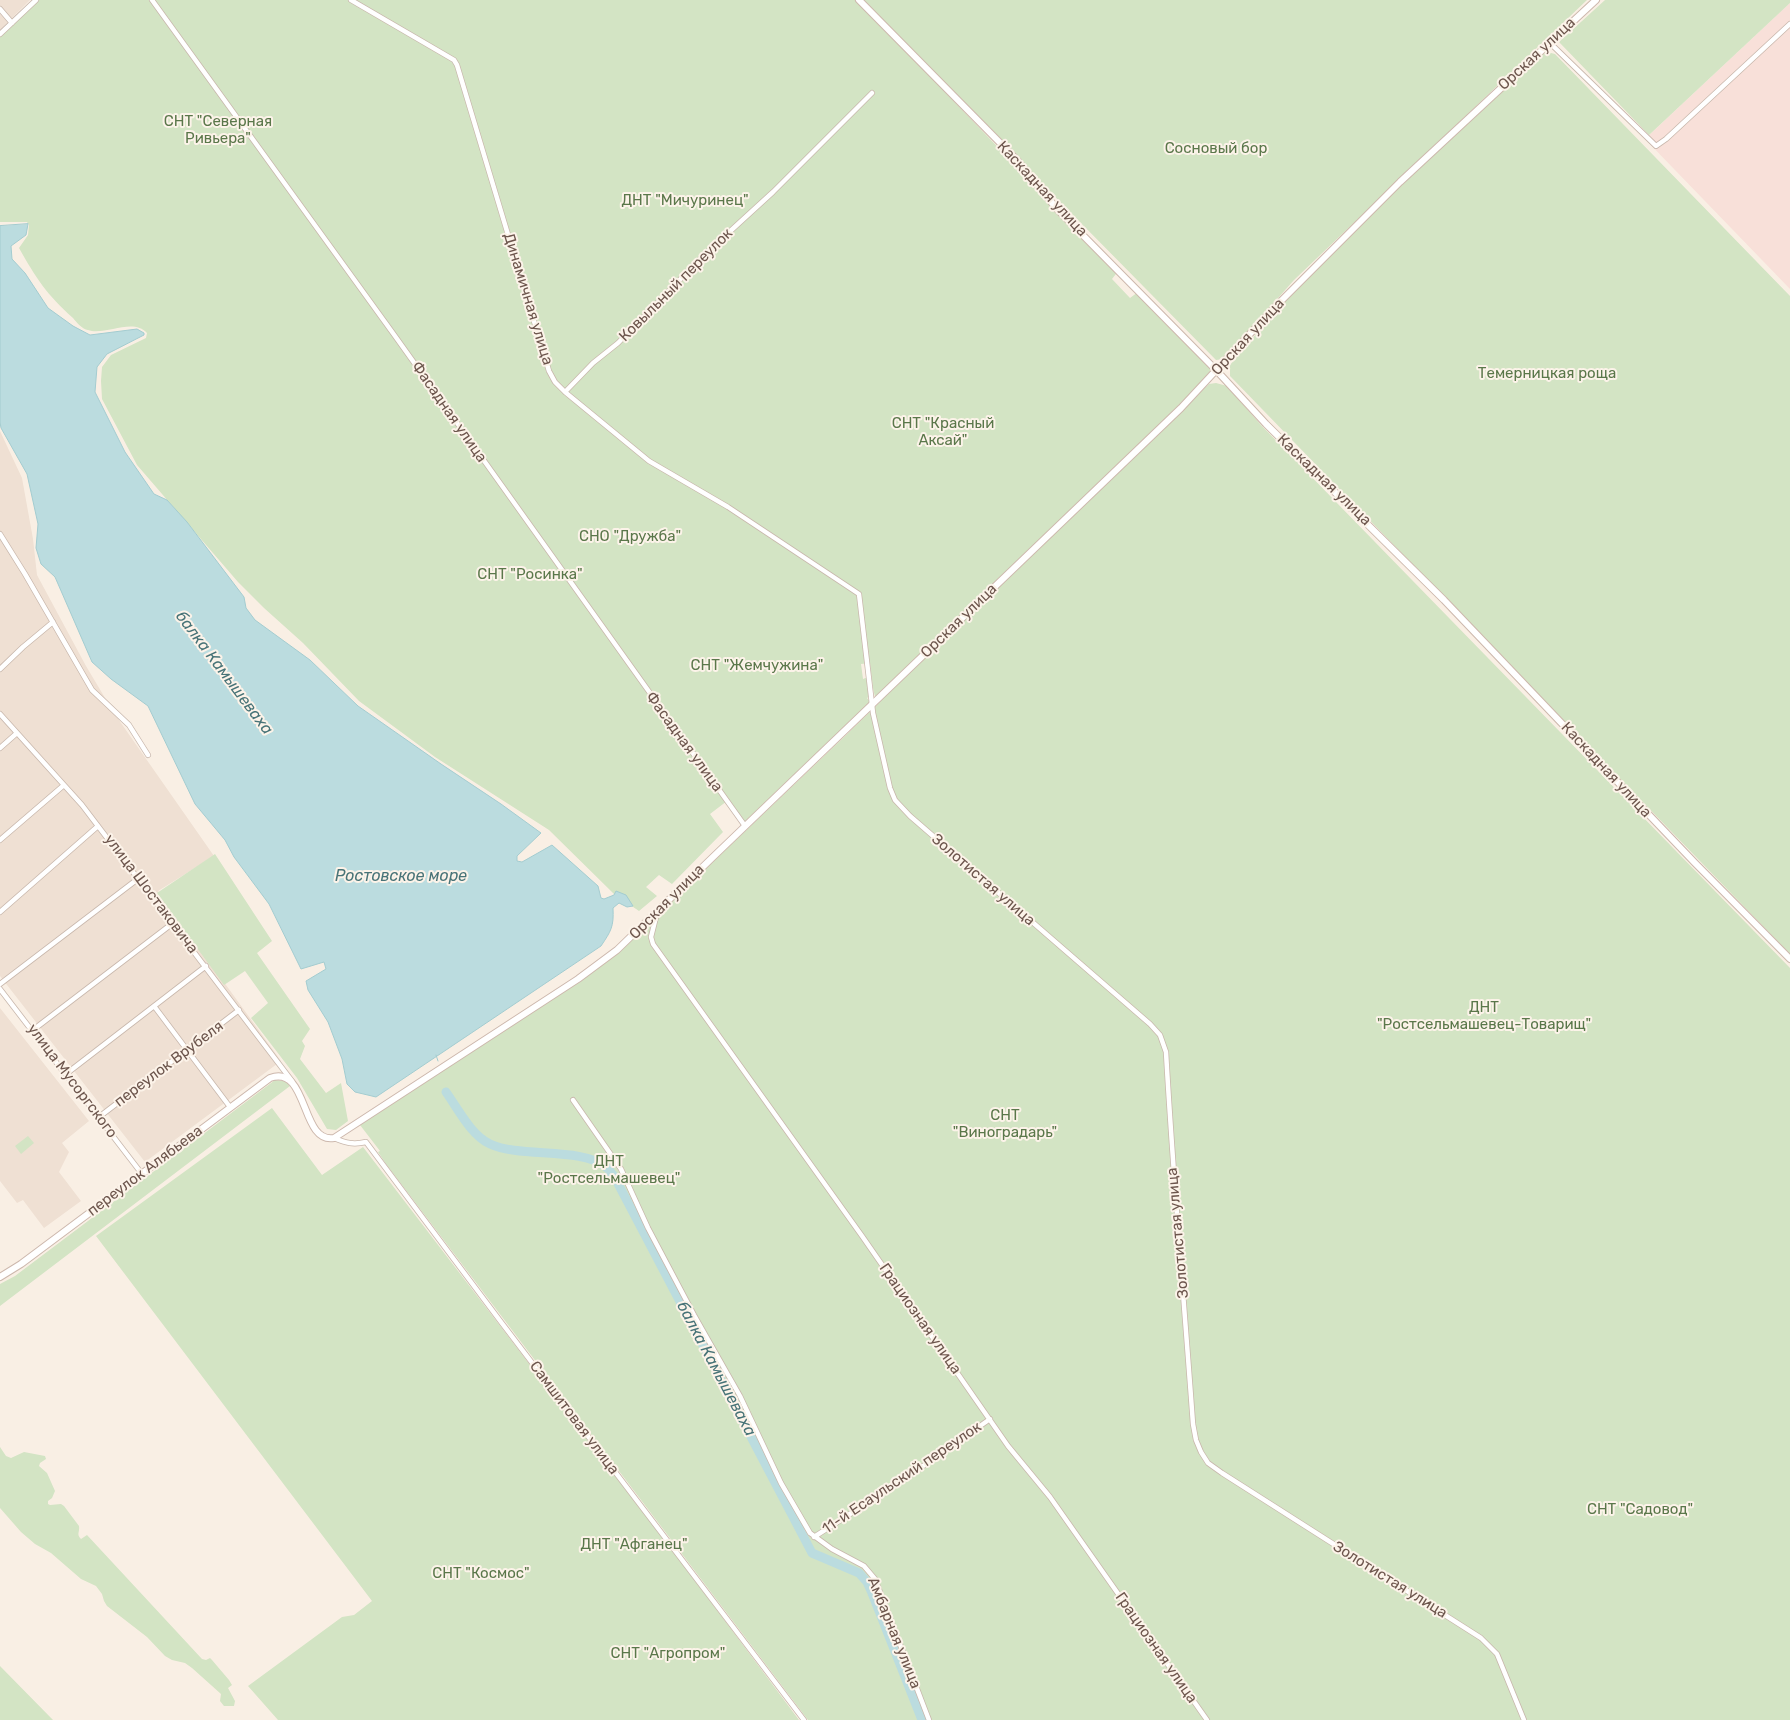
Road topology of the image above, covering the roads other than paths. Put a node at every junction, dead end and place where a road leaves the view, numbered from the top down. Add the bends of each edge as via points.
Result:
1 (36, 0) edge
2 (152, 0) edge
3 (351, 0) edge
4 (859, 0) edge
5 (1596, 0) edge
6 (0, 9) edge
7 (12, 23) junction
8 (1790, 24) edge
9 (0, 34) edge
10 (1549, 42) junction
11 (872, 94) dead end
12 (1217, 371) junction
13 (565, 392) junction
14 (0, 534) edge
15 (859, 594) joint
16 (54, 622) junction
17 (0, 669) edge
18 (872, 706) junction
19 (0, 714) edge
20 (16, 733) junction
21 (0, 748) edge
22 (148, 755) dead end
23 (64, 785) junction
24 (98, 826) junction
25 (745, 826) junction
26 (0, 840) edge
27 (138, 878) junction
28 (0, 912) edge
29 (657, 912) junction
30 (173, 923) junction
31 (1790, 959) edge
32 (206, 966) junction
33 (0, 984) edge
34 (0, 989) edge
35 (154, 1006) junction
36 (239, 1010) junction
37 (33, 1030) junction
38 (188, 1049) junction
39 (66, 1074) junction
40 (292, 1081) junction
41 (573, 1100) dead end
42 (230, 1108) junction
43 (99, 1117) junction
44 (334, 1138) junction
45 (142, 1174) junction
46 (0, 1277) edge
47 (990, 1419) junction
48 (814, 1536) junction
49 (804, 1720) edge
50 (929, 1720) edge
51 (1207, 1720) edge
52 (1524, 1720) edge

1 - 7 street
2 - 25 street, Фасадная улица
3 - 13 street, Динамичная улица via 454,60 457,65 549,371
4 - 12 main road, Каскадная улица via 1017,160 1057,209
5 - 10 main road, Орская улица
6 - 7 street
7 - 9 street
8 - 10 street via 1656,146
10 - 12 main road, Орская улица via 1400,182 1274,308
11 - 13 street, Ковыльный переулок
12 - 18 main road, Орская улица
12 - 31 main road, Каскадная улица via 1266,424 1444,600 1667,835
13 - 15 street, Динамичная улица via 649,462 728,506
14 - 16 street
15 - 18 street, Золотистая улица
16 - 17 street
16 - 22 street via 92,690 129,725
18 - 25 main road, Орская улица
18 - 52 street, Золотистая улица via 890,788 901,808 1160,1036 1166,1052 1193,1424 1196,1440 1208,1463 1482,1638 1497,1654
19 - 20 street, улица Шостаковича
20 - 21 street
20 - 23 street, улица Шостаковича
23 - 24 street, улица Шостаковича
23 - 26 street
24 - 27 street, улица Шостаковича
24 - 28 street
25 - 29 main road, Орская улица
27 - 30 street, улица Шостаковича
27 - 33 street
29 - 44 main road, Орская улица via 600,964
29 - 47 street, Грациозная улица via 651,937 653,944
30 - 32 street, улица Шостаковича
30 - 37 street
32 - 35 street
32 - 36 street, улица Шостаковича
34 - 37 street, улица Мусоргского
35 - 38 street
35 - 39 street
36 - 38 street, переулок Врубеля
36 - 40 street, улица Шостаковича
37 - 39 street, улица Мусоргского
38 - 42 street
38 - 43 street, переулок Врубеля
39 - 43 street, улица Мусоргского
40 - 42 main road, переулок Алябьева via 283,1076 270,1078
40 - 44 main road via 316,1130 323,1137
41 - 48 street, Амбарная улица via 621,1169 648,1228 740,1396 781,1483
42 - 45 main road, переулок Алябьева
43 - 45 street, улица Мусоргского
44 - 49 street, Самшитовая улица via 352,1144 366,1142
45 - 46 main road, переулок Алябьева
47 - 48 street, 11-й Есаульский переулок via 906,1478
47 - 51 street, Грациозная улица via 1050,1496
48 - 50 street, Амбарная улица via 832,1550 864,1566 876,1578

